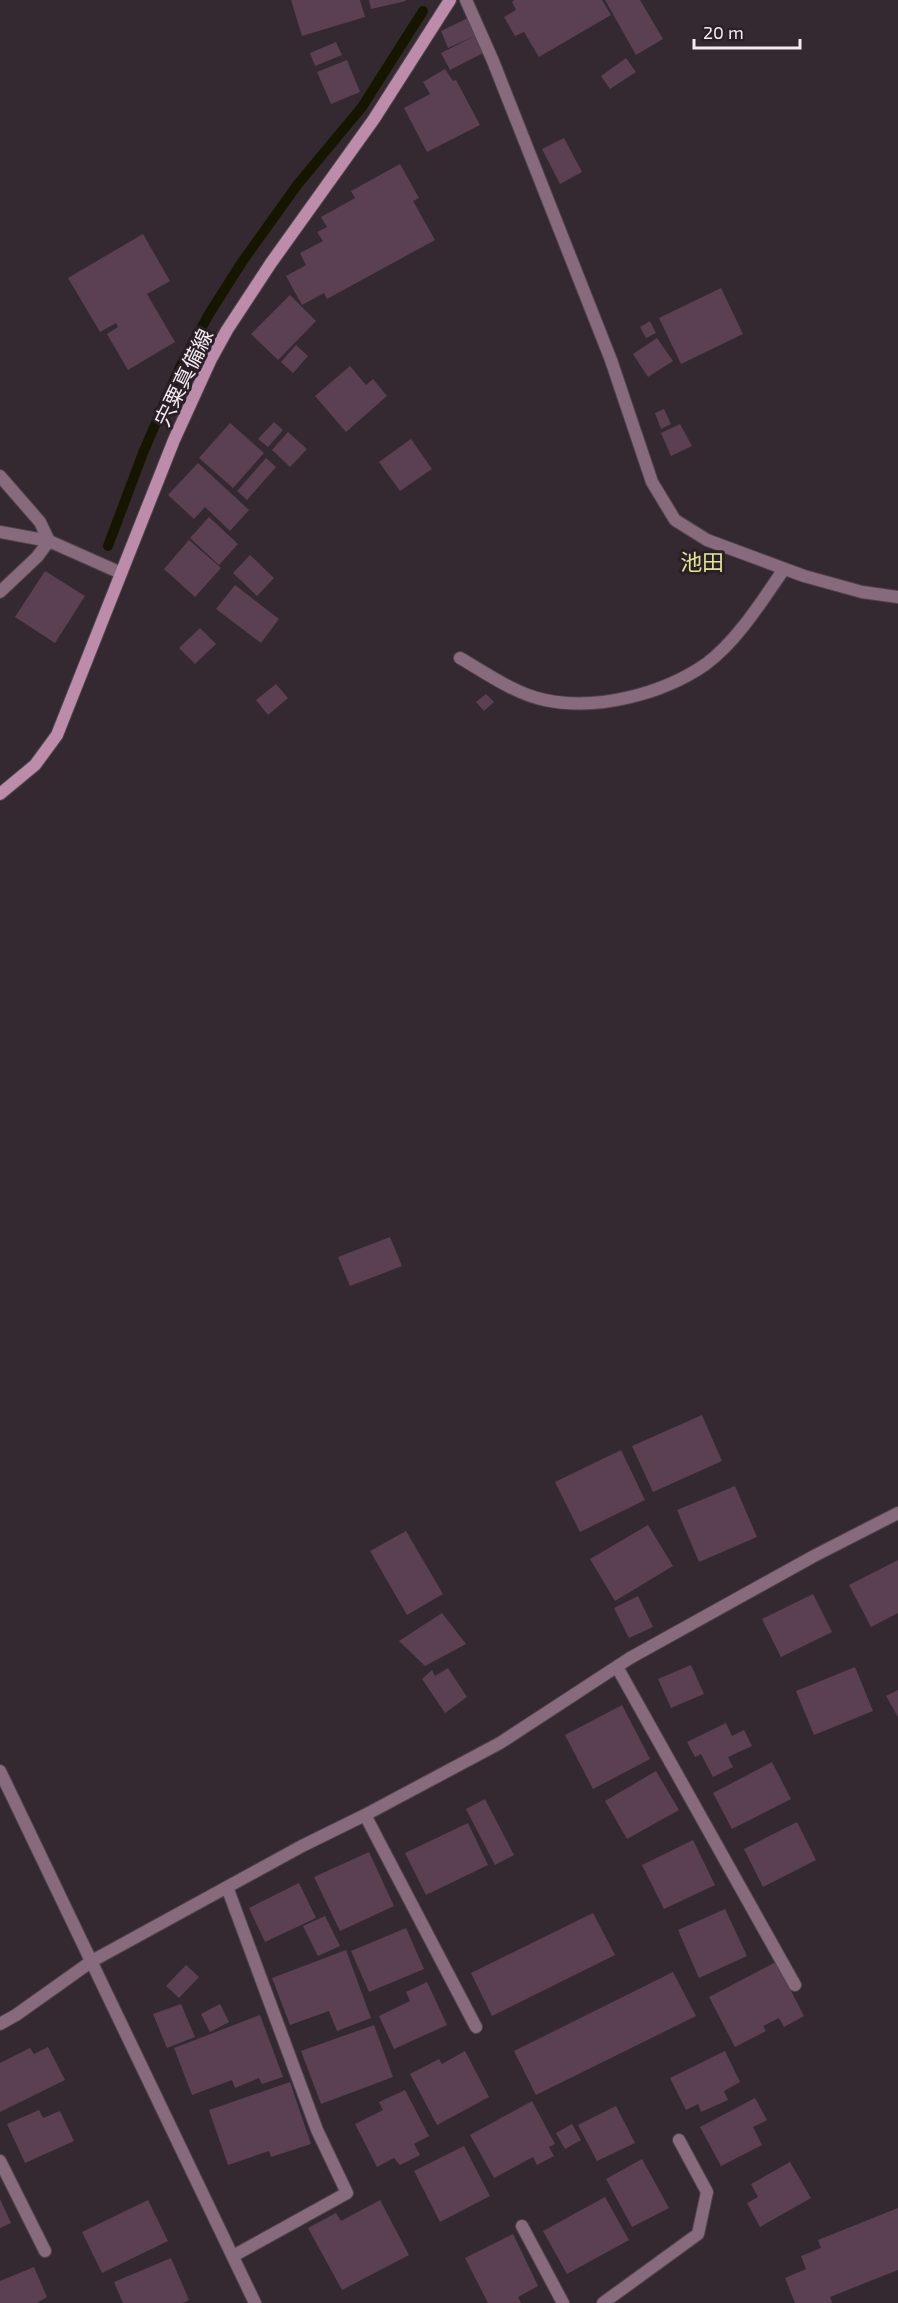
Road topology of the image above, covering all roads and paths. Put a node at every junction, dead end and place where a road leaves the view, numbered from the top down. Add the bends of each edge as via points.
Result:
1 (450, 0) edge
2 (466, 0) edge
3 (0, 476) edge
4 (0, 532) edge
5 (49, 541) junction
6 (784, 569) junction
7 (121, 573) junction
8 (0, 592) edge
9 (898, 597) edge
10 (459, 658) dead end
11 (0, 794) edge
12 (898, 1513) edge
13 (617, 1667) junction
14 (0, 1771) edge
15 (365, 1815) junction
16 (227, 1887) junction
17 (92, 1961) junction
18 (795, 1985) dead end
19 (0, 2024) edge
20 (476, 2027) dead end
21 (680, 2140) dead end
22 (0, 2161) edge
23 (522, 2226) dead end
24 (45, 2251) dead end
25 (233, 2256) junction
26 (255, 2303) edge
27 (563, 2303) edge
28 (603, 2303) edge

1 - 7 main road, 宍粟真備線 via 374,119 227,330 174,440
2 - 6 street via 611,360 652,482 675,520 707,540
3 - 5 street via 40,522
4 - 5 street
5 - 7 street
5 - 8 street
6 - 9 street via 862,592
6 - 10 street via 746,624 707,663 670,684 622,699 545,700 516,690
7 - 11 main road, 宍粟真備線 via 57,735 35,765
12 - 13 street
13 - 15 street via 500,1743
13 - 18 street
14 - 17 street
15 - 16 street
15 - 20 street
16 - 17 street
16 - 25 street via 317,2130 347,2193
17 - 19 street
17 - 25 street
21 - 28 street via 707,2192 698,2234
22 - 24 street
23 - 27 street
25 - 26 street

